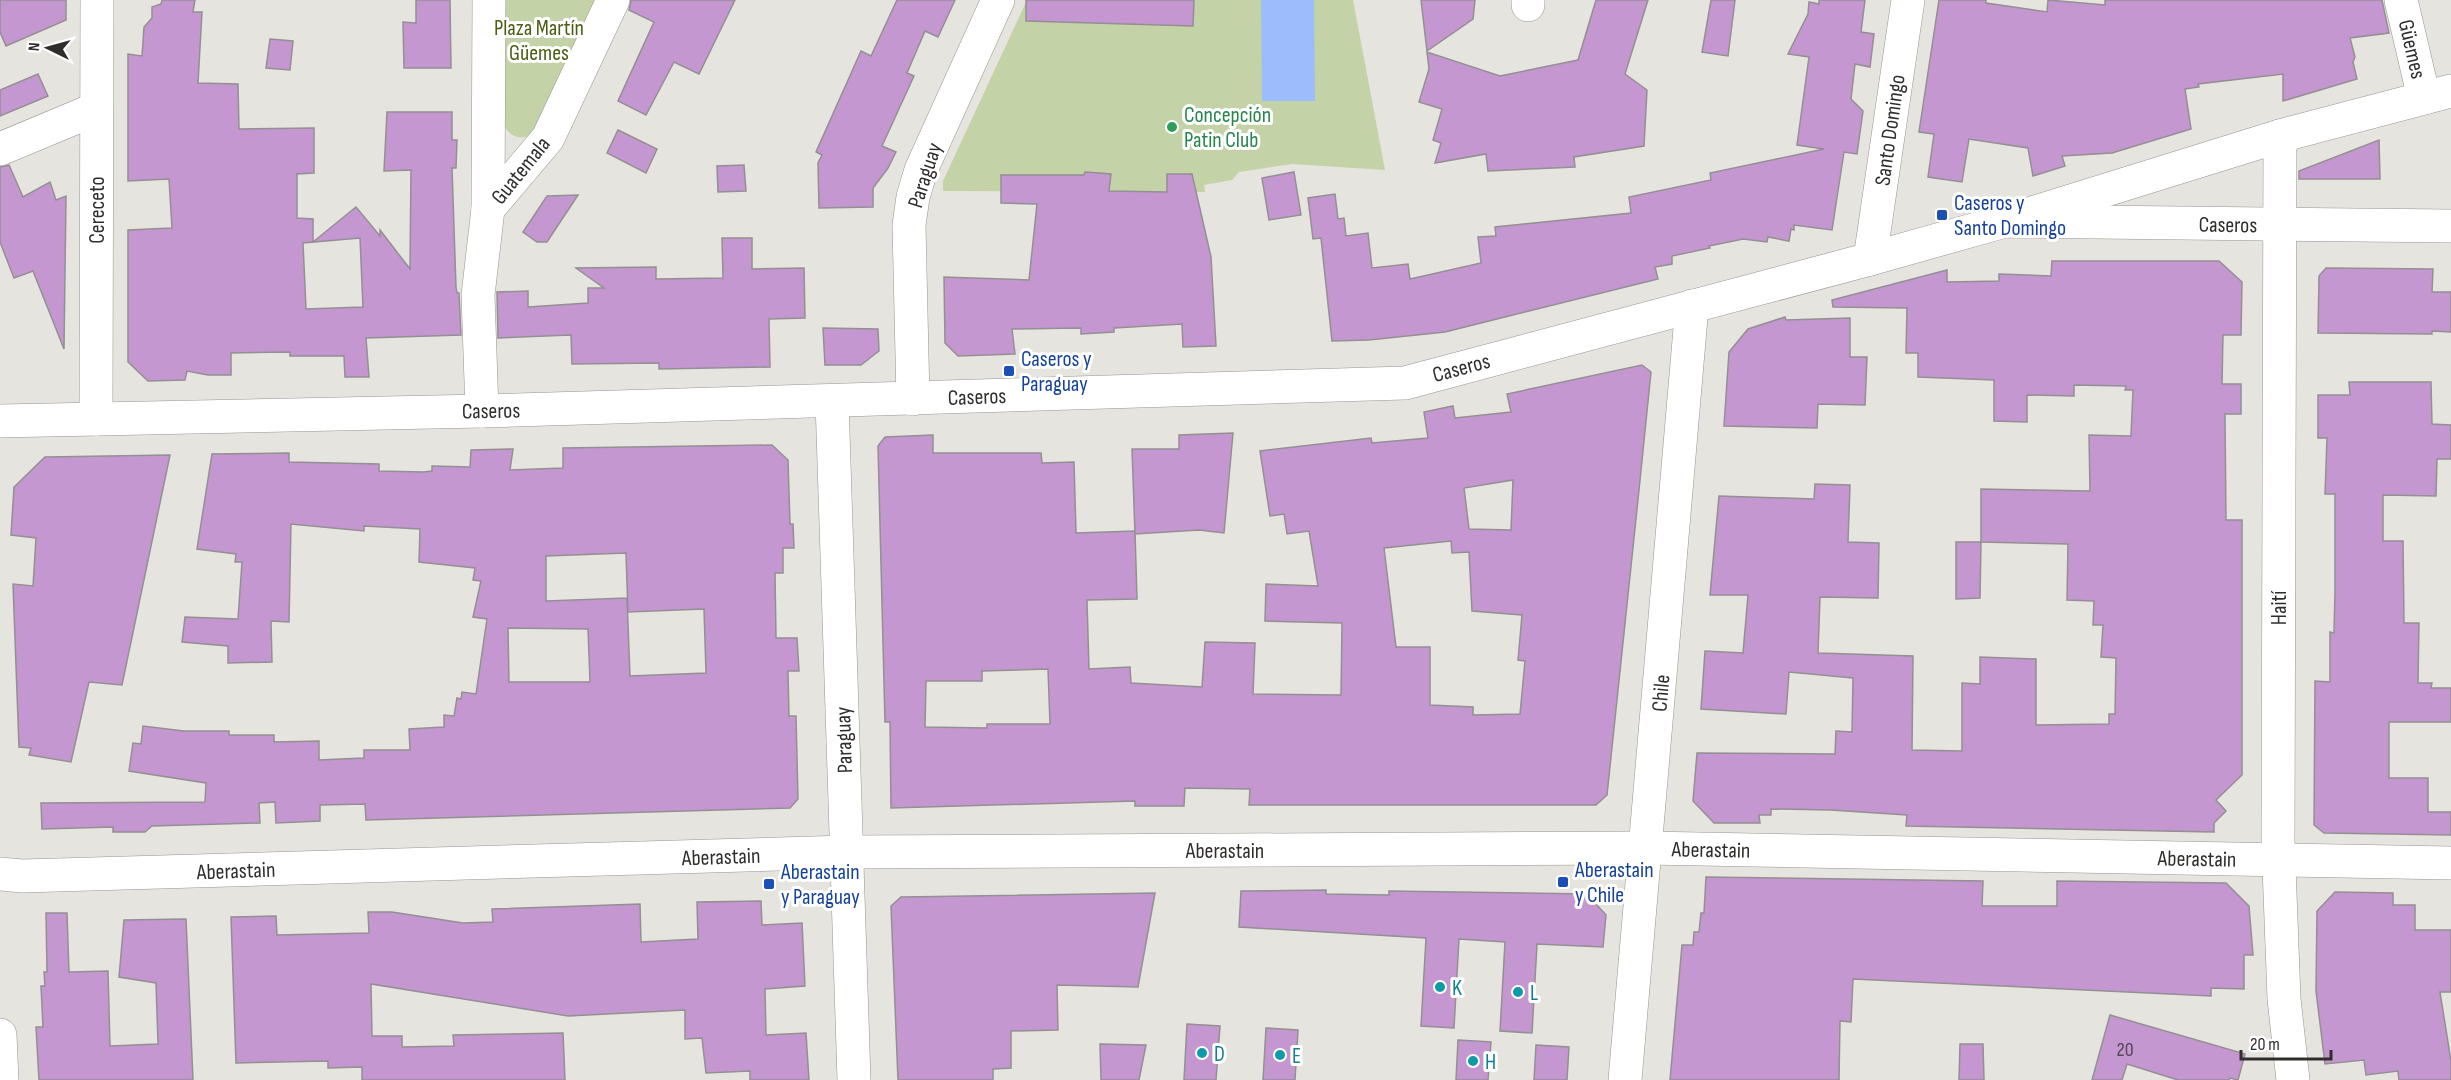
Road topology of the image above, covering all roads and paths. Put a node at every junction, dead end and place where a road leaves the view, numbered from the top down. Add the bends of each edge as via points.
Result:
1 (97, 0) edge
2 (489, 0) edge
3 (614, 0) edge
4 (998, 0) edge
5 (1908, 0) edge
6 (2401, 0) edge
7 (2438, 94) edge
8 (96, 109) junction
9 (2280, 136) junction
10 (0, 149) edge
11 (488, 209) junction
12 (2005, 221) junction
13 (2280, 224) junction
14 (2451, 226) edge
15 (1870, 259) junction
16 (1692, 306) junction
17 (913, 399) junction
18 (832, 401) junction
19 (482, 411) junction
20 (96, 419) junction
21 (0, 421) edge
22 (1647, 848) junction
23 (847, 852) junction
24 (2278, 860) junction
25 (2451, 863) edge
26 (0, 874) edge
27 (0, 1035) edge
28 (2, 1080) edge
29 (854, 1080) edge
30 (1625, 1080) edge
31 (2293, 1080) edge

1 - 8 street, Cereceto
2 - 11 street, Guatemala
3 - 11 street, Guatemala via 548,138
4 - 17 street, Paraguay via 921,170 913,197 909,225
5 - 15 street, Santo Domingo
6 - 7 street, Güemes
7 - 9 street, Caseros
8 - 10 street
8 - 20 street, Cereceto
9 - 12 street, Caseros
9 - 13 street, Haití
11 - 19 street, Guatemala via 478,295
12 - 13 street, Caseros
12 - 15 street, Caseros
13 - 14 street, Caseros
13 - 24 street, Haití
15 - 16 street, Caseros
16 - 17 street, Caseros via 1405,382
16 - 22 street, Chile
17 - 18 street, Caseros
18 - 19 street, Caseros
18 - 23 street, Paraguay
19 - 20 street, Caseros
20 - 21 street, Caseros
22 - 23 street, Aberastain
22 - 24 street, Aberastain
22 - 30 street, Chile
23 - 26 street, Aberastain
23 - 29 street, Paraguay
24 - 25 street, Aberastain
24 - 31 street, Haití via 2284,999
27 - 28 street

